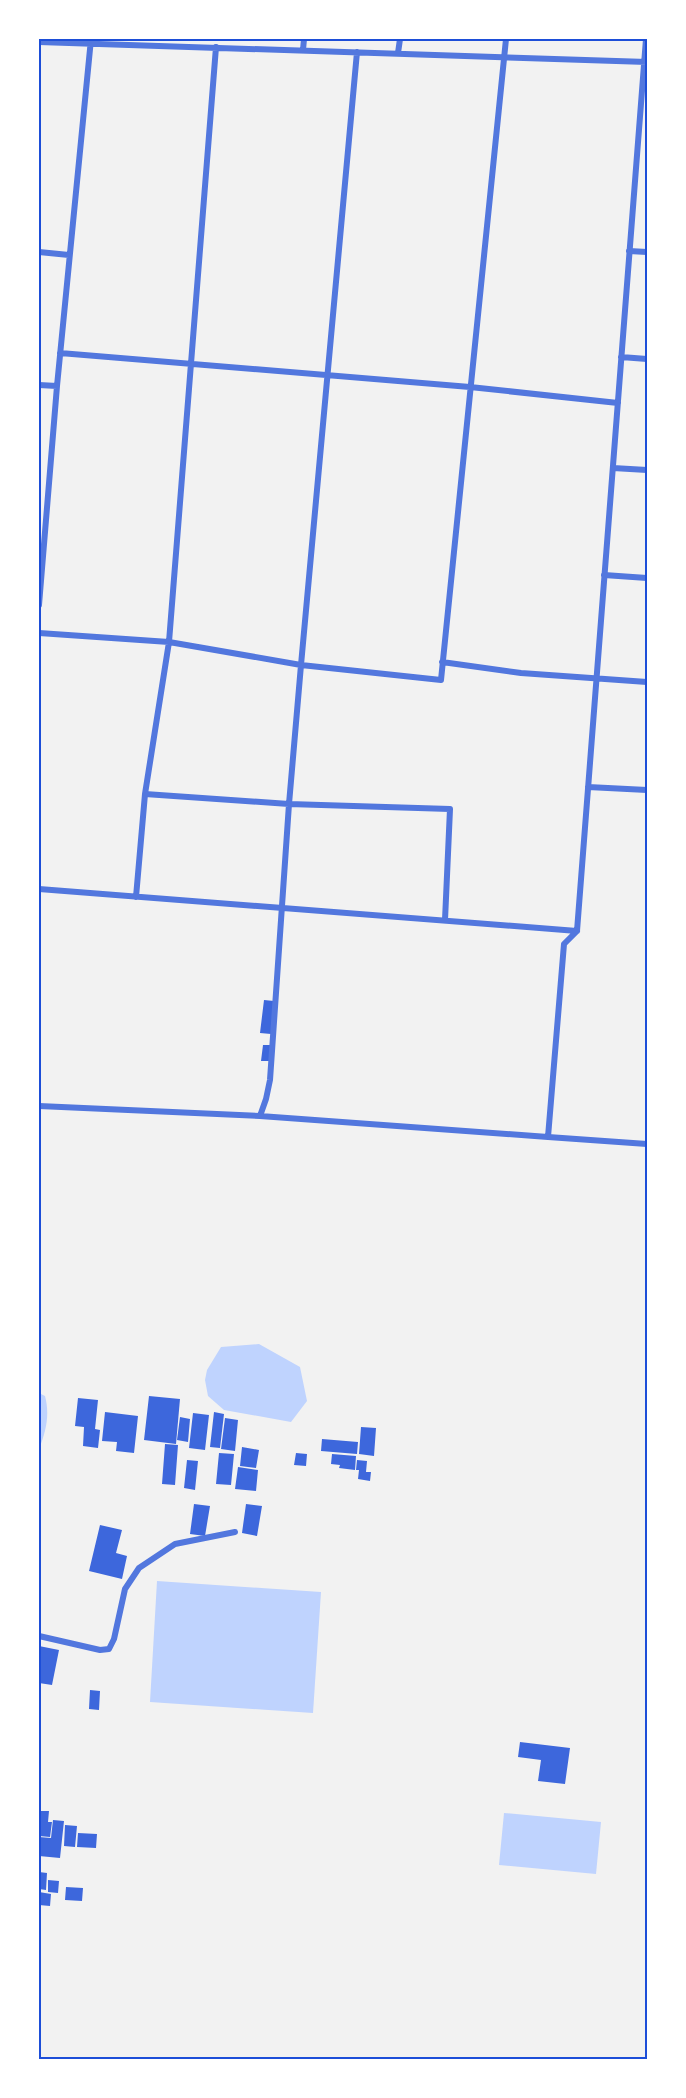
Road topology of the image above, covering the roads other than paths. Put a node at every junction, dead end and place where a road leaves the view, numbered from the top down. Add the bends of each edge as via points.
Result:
1 (198, 39) edge
2 (304, 39) edge
3 (400, 39) edge
4 (506, 39) edge
5 (646, 39) edge
6 (91, 41) edge
7 (39, 42) edge
8 (197, 47) junction
9 (216, 47) junction
10 (303, 50) junction
11 (357, 52) junction
12 (398, 53) junction
13 (504, 57) junction
14 (645, 62) edge
15 (638, 139) junction
16 (647, 139) edge
17 (629, 251) junction
18 (39, 252) edge
19 (647, 252) edge
20 (69, 255) junction
21 (60, 353) junction
22 (621, 357) junction
23 (647, 359) edge
24 (191, 363) junction
25 (327, 375) junction
26 (39, 385) edge
27 (57, 386) junction
28 (470, 387) junction
29 (618, 402) junction
30 (613, 468) junction
31 (647, 470) edge
32 (39, 510) edge
33 (47, 510) junction
34 (604, 575) junction
35 (647, 578) edge
36 (39, 605) edge
37 (39, 633) edge
38 (169, 642) junction
39 (442, 662) junction
40 (301, 665) junction
41 (596, 679) junction
42 (647, 682) edge
43 (588, 787) junction
44 (647, 790) edge
45 (145, 794) junction
46 (289, 804) junction
47 (39, 889) edge
48 (136, 897) junction
49 (280, 908) junction
50 (446, 921) junction
51 (577, 931) junction
52 (39, 1106) edge
53 (260, 1116) junction
54 (548, 1137) junction
55 (647, 1144) edge
56 (235, 1532) dead end
57 (39, 1636) edge

1 - 8 street
2 - 10 street
3 - 12 street
4 - 13 street
5 - 14 street
6 - 7 street
6 - 8 street
6 - 20 street
8 - 9 street
9 - 10 street
9 - 24 street
10 - 11 street
11 - 12 street
11 - 25 street
12 - 13 street
13 - 14 street
13 - 28 street
14 - 15 street
15 - 16 street
15 - 17 street
17 - 19 street
17 - 22 street
18 - 20 street
20 - 21 street
21 - 24 street
21 - 27 street
22 - 23 street
22 - 29 street
24 - 25 street
24 - 38 street
25 - 28 street
25 - 40 street
26 - 27 street
27 - 33 street
28 - 29 street
28 - 39 street
29 - 30 street
30 - 31 street
30 - 34 street
32 - 33 street
33 - 36 street
34 - 35 street
34 - 41 street
37 - 38 street
38 - 40 street
38 - 45 street
39 - 40 street via 441,680
39 - 41 street
40 - 46 street
41 - 42 street
41 - 43 street
43 - 44 street
43 - 51 street
45 - 46 street
45 - 48 street
46 - 49 street
46 - 50 street via 450,809
47 - 48 street
48 - 49 street
49 - 50 street
49 - 53 street via 270,1080
50 - 51 street
51 - 54 street via 564,944
52 - 53 street
53 - 54 street
54 - 55 street
56 - 57 street via 175,1544 139,1568 125,1589 109,1649

